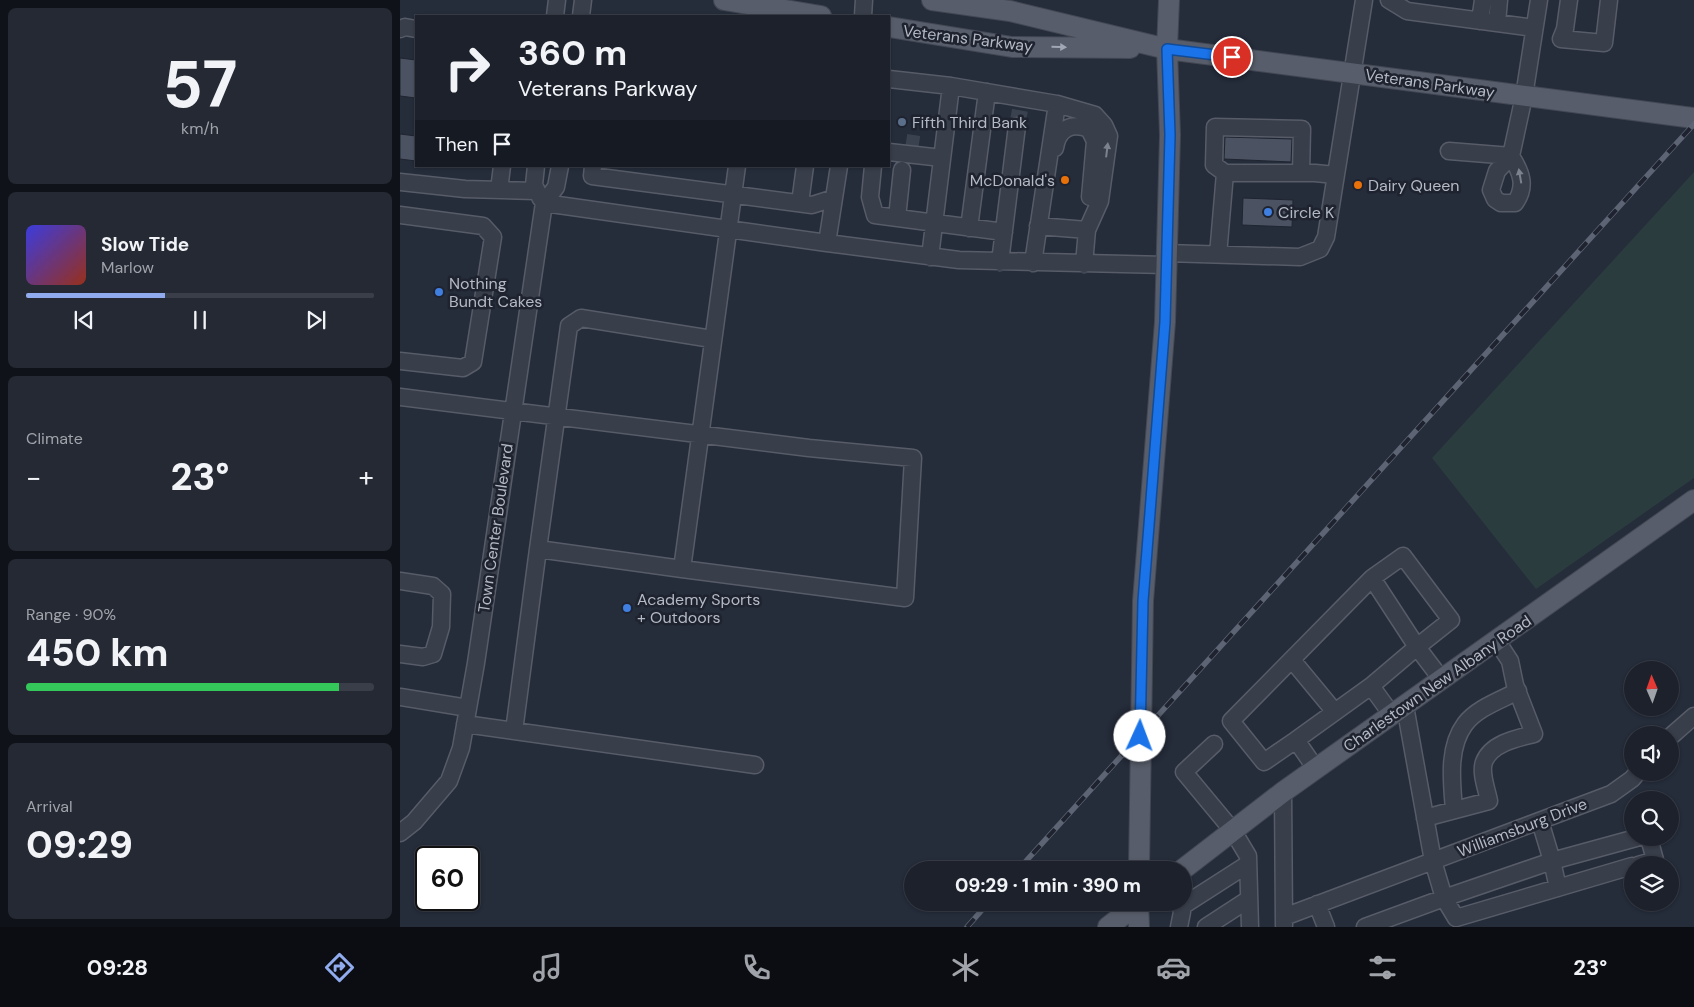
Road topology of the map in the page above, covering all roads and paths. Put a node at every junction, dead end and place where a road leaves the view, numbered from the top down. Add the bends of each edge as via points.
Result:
1 (557, 0) edge
2 (583, 0) edge
3 (724, 0) edge
4 (864, 0) edge
5 (932, 0) edge
6 (1169, 0) edge
7 (1364, 0) edge
8 (1389, 0) edge
9 (1483, 0) edge
10 (1499, 0) edge
11 (1539, 0) edge
12 (1562, 0) edge
13 (1569, 0) edge
14 (1610, 0) edge
15 (1427, 7) edge
16 (555, 15) edge
17 (581, 15) edge
18 (815, 15) edge
19 (863, 15) edge
20 (1488, 22) junction
21 (890, 28) edge
22 (1534, 28) junction
23 (400, 29) edge
24 (415, 29) edge
25 (1561, 37) junction
26 (1167, 49) junction
27 (1352, 72) junction
28 (890, 79) edge
29 (951, 86) junction
30 (987, 92) junction
31 (1524, 96) junction
32 (1057, 104) junction
33 (1694, 118) edge
34 (1017, 126) tunnel mouth
35 (890, 149) edge
36 (890, 150) edge
37 (1449, 151) dead end
38 (937, 158) junction
39 (502, 167) edge
40 (536, 167) edge
41 (560, 167) edge
42 (593, 167) edge
43 (737, 167) edge
44 (805, 167) edge
45 (839, 167) edge
46 (873, 167) edge
47 (902, 170) dead end
48 (1225, 172) junction
49 (1300, 173) junction
50 (1335, 176) junction
51 (400, 182) edge
52 (499, 190) junction
53 (733, 195) junction
54 (539, 197) junction
55 (834, 198) junction
56 (800, 203) junction
57 (400, 214) edge
58 (897, 218) junction
59 (1039, 219) junction
60 (934, 223) junction
61 (1089, 223) junction
62 (969, 228) junction
63 (728, 229) junction
64 (1004, 232) junction
65 (827, 243) junction
66 (1218, 255) junction
67 (930, 257) junction
68 (1166, 259) junction
69 (1000, 262) junction
70 (1033, 263) junction
71 (1084, 264) junction
72 (712, 339) junction
73 (400, 361) edge
74 (400, 397) edge
75 (512, 412) junction
76 (556, 416) junction
77 (699, 435) junction
78 (1694, 500) edge
79 (538, 548) junction
80 (682, 569) junction
81 (1372, 578) junction
82 (400, 581) edge
83 (1497, 641) junction
84 (1417, 647) junction
85 (400, 654) edge
86 (1292, 660) junction
87 (1442, 680) junction
88 (1370, 686) junction
89 (1518, 691) junction
90 (400, 697) edge
91 (468, 708) junction
92 (1398, 711) junction
93 (1335, 712) junction
94 (1694, 716) edge
95 (465, 724) junction
96 (1679, 729) edge
97 (514, 731) junction
98 (1296, 740) junction
99 (1214, 744) dead end
100 (755, 764) dead end
101 (1316, 769) junction
102 (1629, 781) edge
103 (1283, 792) junction
104 (1454, 810) junction
105 (1425, 818) junction
106 (1540, 821) junction
107 (1233, 831) junction
108 (400, 833) edge
109 (1624, 841) edge
110 (1139, 861) edge
111 (1433, 861) junction
112 (1552, 861) junction
113 (1192, 862) edge
114 (1248, 864) junction
115 (1624, 868) edge
116 (1558, 888) junction
117 (1192, 898) edge
118 (1444, 898) junction
119 (1249, 900) junction
120 (1317, 904) junction
121 (1129, 911) edge
122 (1139, 911) edge
123 (1180, 911) edge
124 (1284, 922) edge
125 (1108, 927) edge
126 (1139, 927) edge
127 (1179, 927) edge
128 (1206, 927) edge
129 (1250, 927) edge
130 (1326, 927) edge
131 (1366, 927) edge

1 - 16 street
2 - 17 street
3 - 18 main road
4 - 19 street
5 - 26 main road, Veterans Parkway via 1010,11
6 - 26 main road
7 - 27 street
8 - 15 street via 1406,11
9 - 20 street
10 - 20 street
11 - 22 street
12 - 25 street via 1558,30
13 - 25 street
14 - 25 street via 1604,43
15 - 20 street
20 - 22 street
21 -> 26 main road, Veterans Parkway via 1012,47
22 - 31 street
23 - 24 street
26 - 27 main road, Veterans Parkway
26 - 68 main road via 1170,135
27 - 31 main road, Veterans Parkway
27 - 50 street
28 - 29 street
29 - 30 street
29 - 38 street
30 - 32 street via 1020,104
30 - 62 street
31 - 33 main road, Veterans Parkway
31 - 37 street via 1512,156
32 - 59 street
61 -> 32 street via 1100,201 1109,136 1095,115
34 - 64 street
35 - 38 street via 895,144 912,143
36 - 38 street
38 - 60 street
39 - 52 street
40 - 54 street, Town Center Boulevard
41 - 54 street, Town Center Boulevard via 556,187
42 - 53 street via 592,176
43 - 53 street
44 - 56 street
45 - 55 street
46 - 58 street via 870,197 875,215
47 - 58 street
48 - 49 street
48 - 49 street via 1214,165 1215,127 1302,129
48 - 66 street
49 - 50 street
50 - 66 street via 1326,237 1324,244 1314,253 1300,257
51 - 52 street
52 - 54 street
53 - 56 street
53 - 63 street
54 - 63 street
54 - 75 street, Town Center Boulevard
55 - 56 street via 812,204
55 - 65 street
57 - 73 street via 483,226 493,237 473,362 463,368
58 - 60 street
59 - 61 street
59 - 61 street via 1047,206 1056,143 1061,132 1069,126 1079,125 1089,128 1096,140
59 - 70 street
60 - 62 street
60 - 67 street
61 - 71 street
62 - 64 street
63 - 65 street
63 - 72 street
64 - 69 street
65 - 67 street
66 - 68 street
67 - 69 street
68 - 71 street
68 - 110 main road via 1165,322 1143,601
69 - 70 street
70 - 71 street
72 - 76 street via 580,318 569,326
72 - 77 street
74 - 75 street
75 - 76 street
75 - 91 street, Town Center Boulevard
76 - 77 street
76 - 79 street
77 - 80 street
77 - 80 street via 913,458 905,598
78 - 83 main road, Charlestown New Albany Road
79 - 80 street
79 - 97 street
81 - 84 street
81 - 84 street via 1403,556 1451,620
81 - 86 street
82 - 85 street via 433,586 442,594 442,611 433,654 423,657
83 - 87 main road, Charlestown New Albany Road
83 - 89 street via 1510,661
84 - 87 street
84 - 88 street
86 - 93 street
86 - 98 street via 1231,721 1264,762
87 - 92 main road, Charlestown New Albany Road
88 - 92 street
88 - 93 street
89 - 104 street via 1482,709 1465,723 1454,752
89 - 104 street via 1534,734 1509,740 1483,763 1489,801
90 - 91 street
91 - 95 street, Town Center Boulevard
92 - 101 main road, Charlestown New Albany Road
92 - 105 street
93 - 98 street
94 - 96 street
95 - 97 street
95 - 108 street, Town Center Boulevard via 461,748 449,781 414,822
97 - 100 street
98 - 101 street
99 - 107 street via 1184,772
101 - 103 main road, Charlestown New Albany Road
102 - 106 street, Williamsburg Drive via 1611,794
103 - 107 main road, Charlestown New Albany Road
103 - 124 street
104 - 105 street
105 - 111 street
106 - 111 street, Williamsburg Drive
106 - 112 street
107 - 113 main road, Charlestown New Albany Road
107 - 114 street via 1248,856
109 - 112 street
111 - 118 street
111 - 120 street, Williamsburg Drive
112 - 116 street
112 - 118 street
114 - 117 street
114 - 119 street
115 - 116 street
116 - 118 street via 1456,918
118 - 131 street
119 - 128 street
119 - 129 street
120 - 124 street, Williamsburg Drive
120 - 130 street
121 - 125 main road
122 - 126 main road
123 - 127 street

